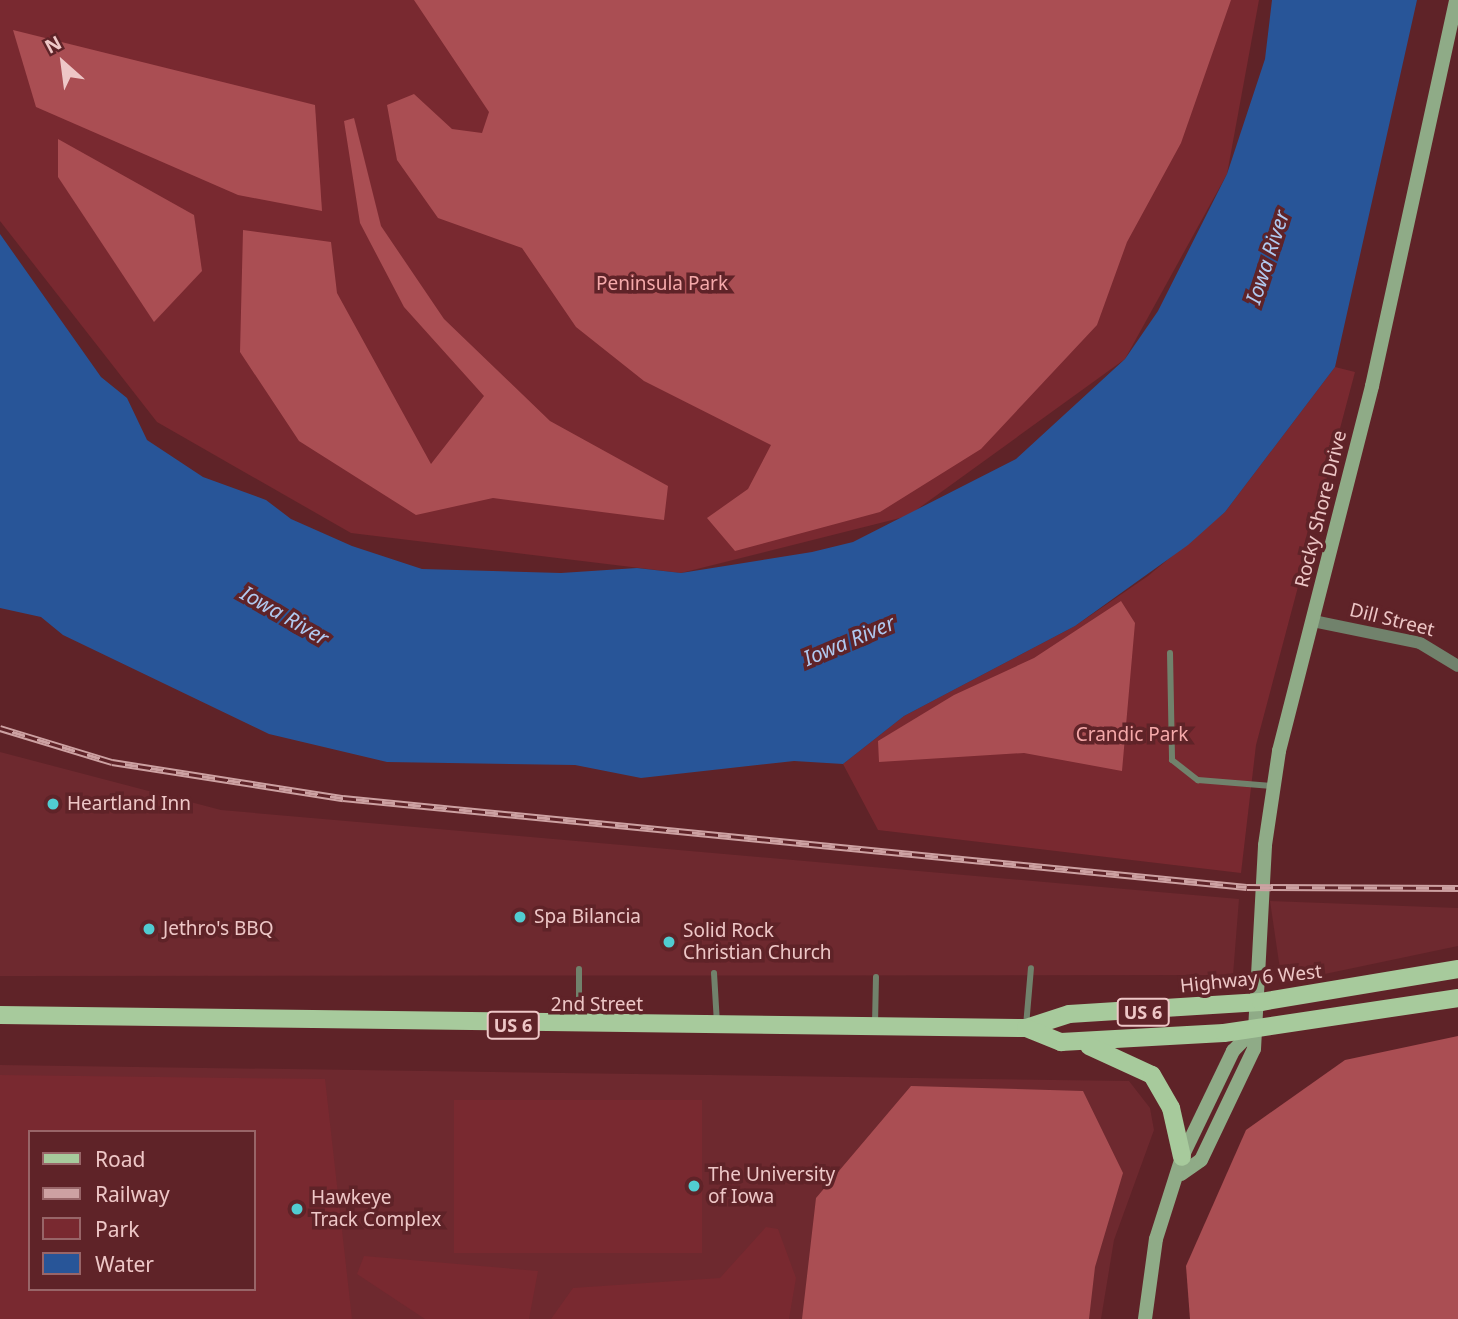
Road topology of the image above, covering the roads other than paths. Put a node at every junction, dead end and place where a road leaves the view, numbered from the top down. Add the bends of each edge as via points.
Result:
1 (1456, 0) edge
2 (1313, 621) junction
3 (1170, 653) dead end
4 (1458, 666) edge
5 (1272, 786) junction
6 (1031, 968) dead end
7 (579, 969) dead end
8 (1458, 969) edge
9 (714, 973) dead end
10 (876, 977) dead end
11 (1458, 998) edge
12 (1261, 1002) junction
13 (0, 1015) edge
14 (580, 1026) junction
15 (718, 1027) junction
16 (875, 1028) junction
17 (1026, 1028) junction
18 (1253, 1030) junction
19 (1075, 1042) junction
20 (1182, 1165) junction
21 (1145, 1319) edge

1 - 2 street, Rocky Shore Drive via 1372,386
2 - 4 street, Dill Street via 1420,643
2 - 5 street, Rocky Shore Drive
3 - 5 lane via 1172,760 1198,780
5 - 12 street, Rocky Shore Drive
6 - 17 lane
7 - 14 lane
8 - 12 main road, Highway 6 West / US 6
9 - 15 lane
10 - 16 lane
11 - 18 main road, US 6
12 - 17 main road, Highway 6 West / US 6 via 1069,1014
12 - 18 street, Rocky Shore Drive
13 - 14 main road, 2nd Street / US 6
14 - 15 main road, 2nd Street / US 6
15 - 16 main road, 2nd Street / US 6
16 - 17 main road, 2nd Street / US 6
17 - 19 main road, US 6
18 - 19 main road, US 6
18 - 20 street via 1233,1051
19 - 20 main road via 1152,1074 1171,1108
20 - 21 street via 1156,1239

